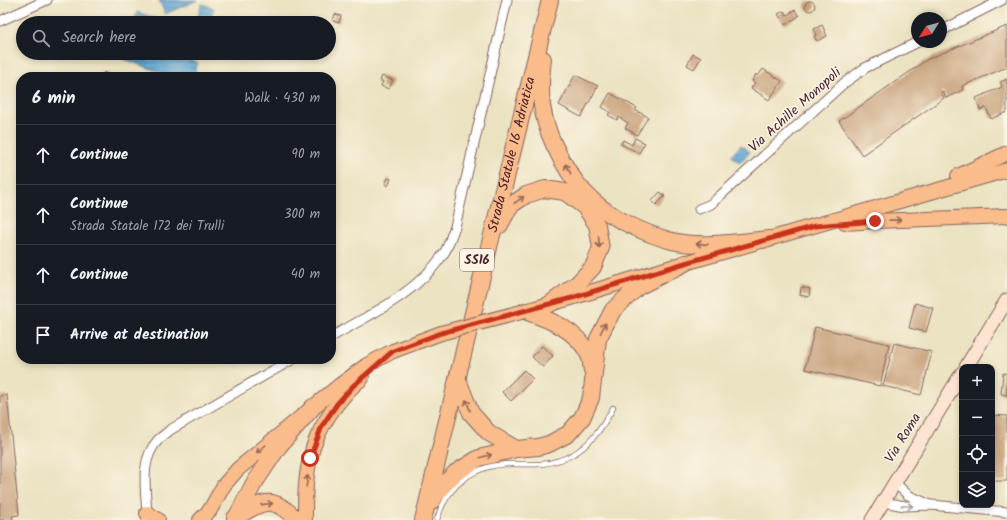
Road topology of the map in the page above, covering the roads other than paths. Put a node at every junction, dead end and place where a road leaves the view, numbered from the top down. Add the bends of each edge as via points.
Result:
1 (47, 0) edge
2 (507, 0) edge
3 (540, 0) edge
4 (551, 0) edge
5 (1002, 0) edge
6 (0, 22) edge
7 (947, 27) edge
8 (911, 45) edge
9 (1007, 153) edge
10 (1007, 170) edge
11 (887, 205) junction
12 (699, 209) dead end
13 (1007, 216) edge
14 (815, 226) junction
15 (769, 239) junction
16 (490, 243) junction
17 (685, 263) junction
18 (1007, 300) edge
19 (550, 304) junction
20 (525, 311) junction
21 (336, 334) edge
22 (393, 351) junction
23 (284, 364) edge
24 (968, 364) edge
25 (959, 378) edge
26 (458, 380) junction
27 (593, 380) junction
28 (313, 407) junction
29 (613, 408) dead end
30 (516, 448) junction
31 (894, 482) junction
32 (883, 502) junction
33 (931, 505) junction
34 (1007, 512) edge
35 (425, 514) edge
36 (151, 518) edge
37 (235, 519) edge
38 (200, 520) edge
39 (297, 520) edge
40 (305, 520) edge
41 (413, 520) edge
42 (438, 520) edge
43 (872, 520) edge

1 - 6 street
2 - 21 street via 455,227 445,252 427,274 402,295
3 - 41 highway, Strada Statale 16 Adriatica / SS16
15 -> 4 highway via 708,244 673,242 637,229 592,200 570,174 554,145 543,111 541,71
4 - 16 highway, Strada Statale 16 Adriatica / SS16
5 - 7 street
8 - 12 street, Via Achille Monopoli via 865,68 843,84 711,204
9 - 11 main road
10 - 11 main road
11 - 14 main road
14 -> 13 main road
14 - 15 main road
15 - 17 main road
16 -> 19 highway via 510,206 526,195 545,189 565,192 585,207 597,226 601,248 594,267
16 - 26 highway, Strada Statale 16 Adriatica / SS16
17 - 19 main road
27 -> 17 highway via 598,339 613,310 638,287
18 - 24 street
19 - 20 main road
20 - 22 main road, bridge via 441,333
20 - 27 highway via 557,323 579,340 589,356
22 - 28 main road via 367,365
40 -> 22 main road via 310,458 322,426 353,386
23 - 36 street via 170,430 158,441 148,455 145,468
25 - 31 street, Via Roma
30 -> 26 highway via 489,433 471,413
26 - 35 highway, Strada Statale 16 Adriatica / SS16
27 - 30 highway via 591,398 582,418 568,434 538,447
28 - 37 highway via 279,446 252,485
28 -> 38 main road via 238,469 224,485 210,510
29 - 42 lane via 596,436 578,452 537,466 491,466 460,481 449,493
35 -> 30 highway via 442,487 455,473 479,458
31 - 32 street, Via Roma
31 - 33 street via 908,495
32 -> 33 street via 904,506
32 - 43 street, Via Roma
33 - 34 street
37 -> 39 highway via 257,505 273,502 286,509

